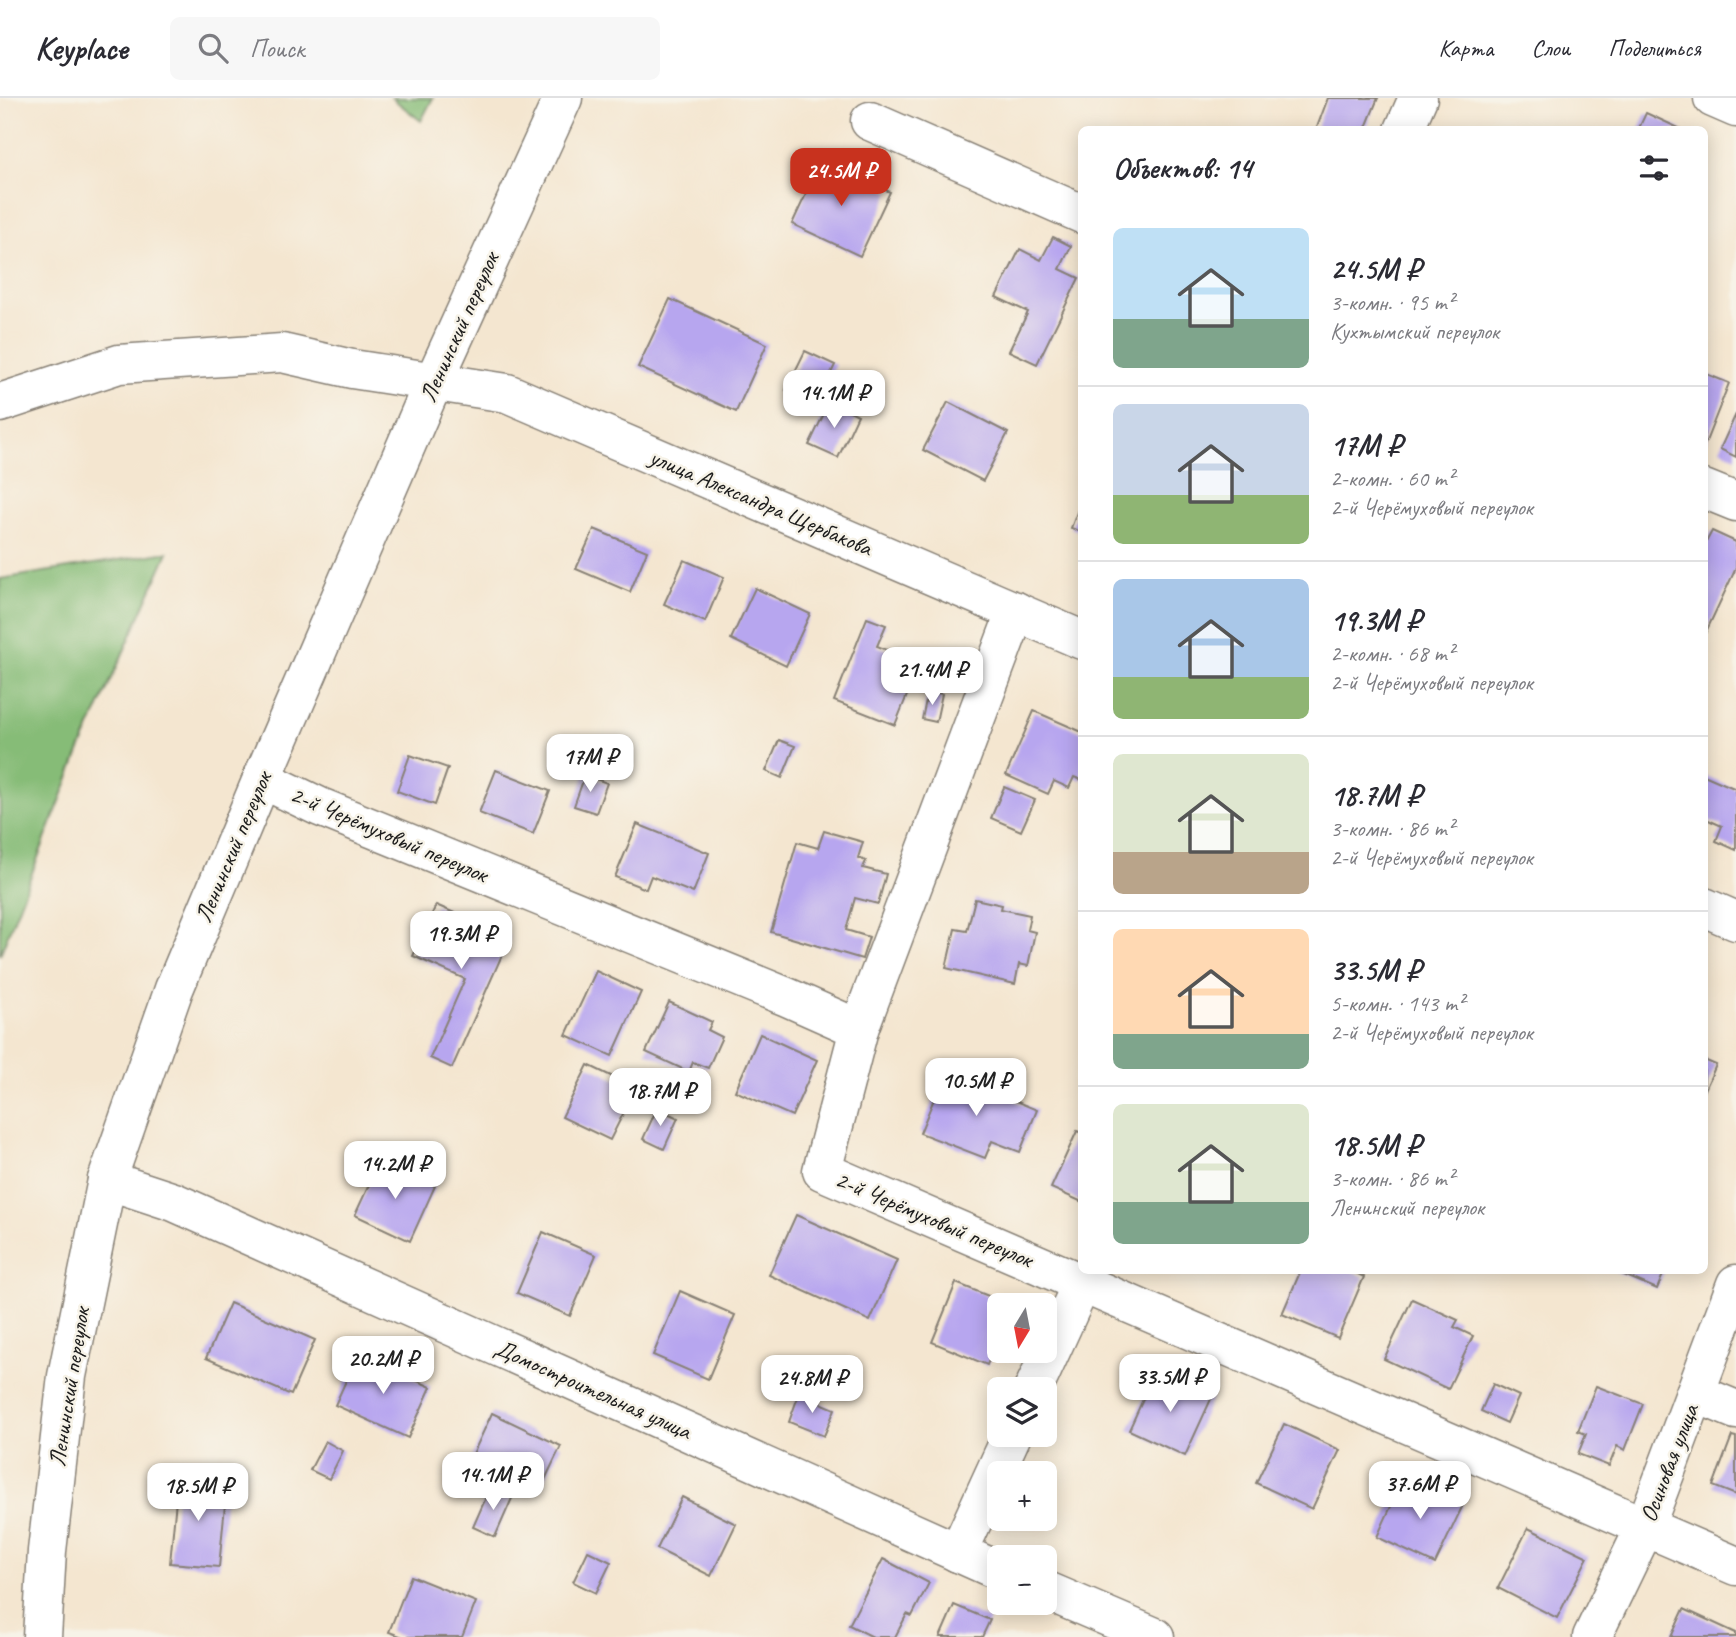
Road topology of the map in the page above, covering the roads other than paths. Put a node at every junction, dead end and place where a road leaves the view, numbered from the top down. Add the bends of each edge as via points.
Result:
1 (563, 98) edge
2 (1418, 98) edge
3 (1713, 98) edge
4 (1736, 108) edge
5 (870, 121) dead end
6 (1406, 126) edge
7 (1078, 212) edge
8 (434, 381) junction
9 (0, 402) edge
10 (1708, 491) edge
11 (1736, 502) edge
12 (1016, 611) junction
13 (1078, 638) edge
14 (262, 779) junction
15 (1708, 909) edge
16 (1736, 921) edge
17 (859, 1028) junction
18 (107, 1180) junction
19 (1082, 1283) junction
20 (1736, 1284) edge
21 (1039, 1377) edge
22 (1695, 1393) junction
23 (1736, 1410) edge
24 (1007, 1447) edge
25 (1645, 1527) junction
26 (958, 1553) junction
27 (987, 1566) edge
28 (1736, 1566) edge
29 (1057, 1595) edge
30 (42, 1637) edge
31 (1155, 1637) edge
32 (1592, 1637) edge

1 - 8 street, Ленинский переулок
2 - 6 street
3 - 4 street
5 - 7 street
8 - 9 street, улица Александра Щербакова via 282,353 119,364
8 - 12 street, улица Александра Щербакова via 507,393
8 - 14 street, Ленинский переулок
10 - 11 street
12 - 13 street, улица Александра Щербакова
12 - 17 street
14 - 17 street, 2-й Черёмуховый переулок via 320,807
14 - 18 street, Ленинский переулок via 174,989
15 - 16 street
17 - 19 street, 2-й Черёмуховый переулок via 822,1171
18 - 26 street, Домостроительная улица via 174,1202
18 - 30 street, Ленинский переулок via 67,1376
19 - 21 street
19 - 25 street, 2-й Черёмуховый переулок
20 - 22 street, Осиновая улица
22 - 23 street
22 - 25 street, Осиновая улица
24 - 26 street
25 - 28 street, 2-й Черёмуховый переулок
25 - 32 street, Осиновая улица
26 - 27 street, Домостроительная улица
29 - 31 street

